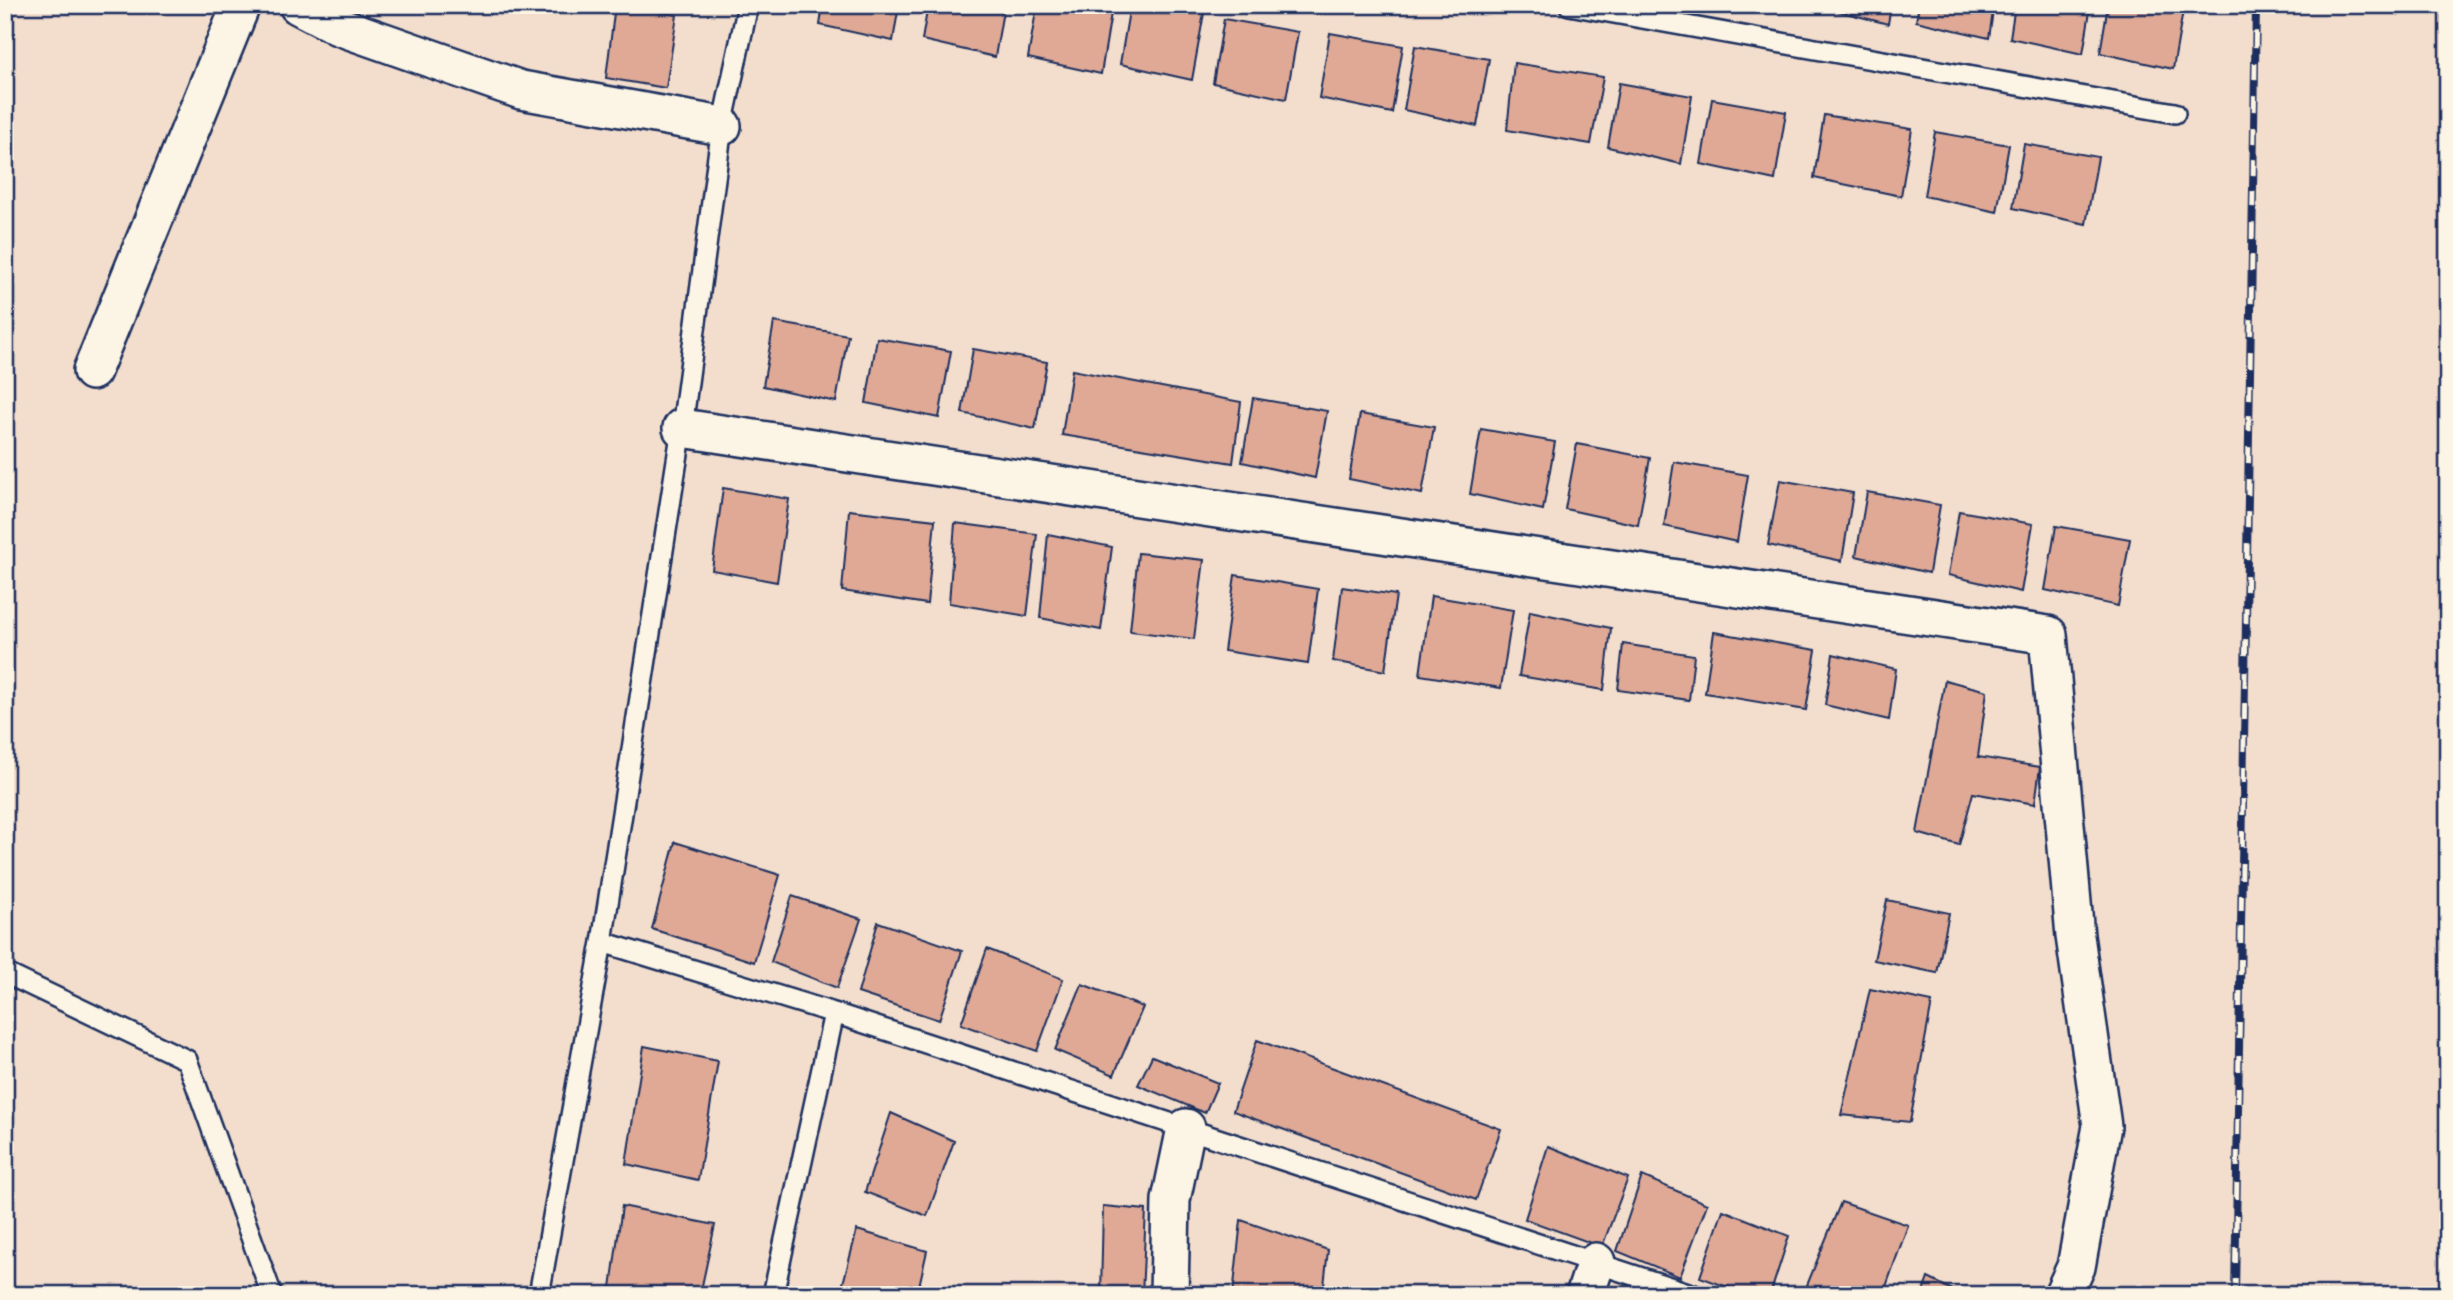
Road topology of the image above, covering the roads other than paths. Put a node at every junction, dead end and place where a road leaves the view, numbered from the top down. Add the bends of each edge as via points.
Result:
1 (241, 5) edge
2 (298, 5) edge
3 (748, 5) edge
4 (1569, 5) edge
5 (2175, 113) dead end
6 (722, 126) junction
7 (92, 371) dead end
8 (682, 428) junction
9 (601, 942) junction
10 (5, 973) edge
11 (834, 1013) junction
12 (1186, 1128) junction
13 (1590, 1279) edge
14 (272, 1295) edge
15 (539, 1295) edge
16 (774, 1295) edge
17 (1169, 1295) edge
18 (1694, 1295) edge
19 (2063, 1295) edge

1 - 7 street
2 - 6 street via 338,26 521,90
3 - 6 lane
4 - 5 lane
6 - 8 lane
8 - 9 lane
8 - 19 street via 2048,635 2075,936 2102,1126 2076,1267
9 - 11 lane
9 - 15 lane
10 - 14 lane via 187,1060
11 - 12 lane
11 - 16 lane
12 - 13 lane
12 - 17 street via 1171,1200
13 - 18 lane

